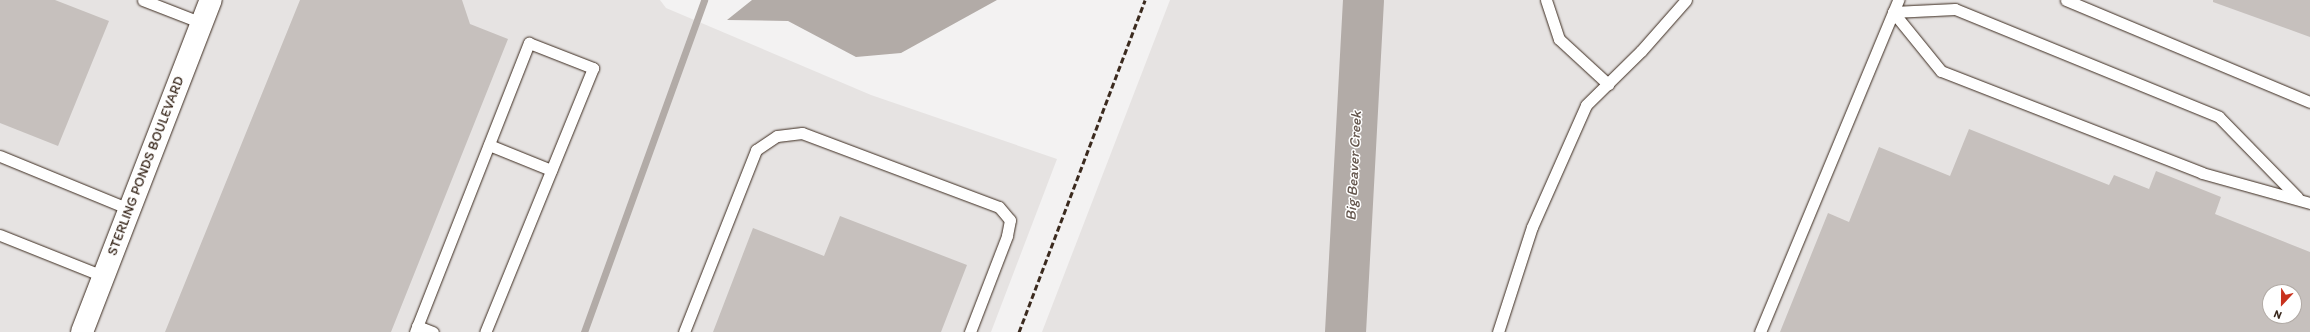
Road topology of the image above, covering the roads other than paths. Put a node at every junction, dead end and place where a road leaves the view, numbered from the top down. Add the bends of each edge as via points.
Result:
1 (143, 0) edge
2 (211, 0) edge
3 (1686, 0) edge
4 (1898, 0) edge
5 (2066, 0) edge
6 (1549, 2) edge
7 (1893, 12) junction
8 (202, 23) junction
9 (1608, 84) junction
10 (2310, 102) edge
11 (489, 145) junction
12 (0, 156) edge
13 (551, 170) junction
14 (2297, 197) junction
15 (2310, 203) edge
16 (129, 209) junction
17 (0, 235) edge
18 (103, 276) junction
19 (416, 329) edge
20 (82, 332) edge
21 (433, 332) edge
22 (485, 332) edge
23 (684, 332) edge
24 (970, 332) edge
25 (1498, 332) edge
26 (1760, 332) edge

1 - 8 lane
2 - 8 street, STERLING PONDS BOULEVARD
3 - 9 lane
4 - 7 lane
5 - 10 lane
6 - 9 lane via 1559,39
7 - 14 lane via 1941,71 2202,173
7 - 14 lane via 1955,9 2219,117
7 - 26 lane
8 - 16 street, STERLING PONDS BOULEVARD
9 - 25 lane via 1586,105 1541,206
11 - 13 lane
11 - 13 lane via 530,43 592,68
11 - 19 lane
12 - 16 lane
13 - 22 lane
14 - 15 lane
16 - 18 street, STERLING PONDS BOULEVARD
17 - 18 lane
18 - 20 street, STERLING PONDS BOULEVARD
19 - 21 lane
23 - 24 lane via 756,150 777,136 802,133 999,207 1010,220 1007,236

